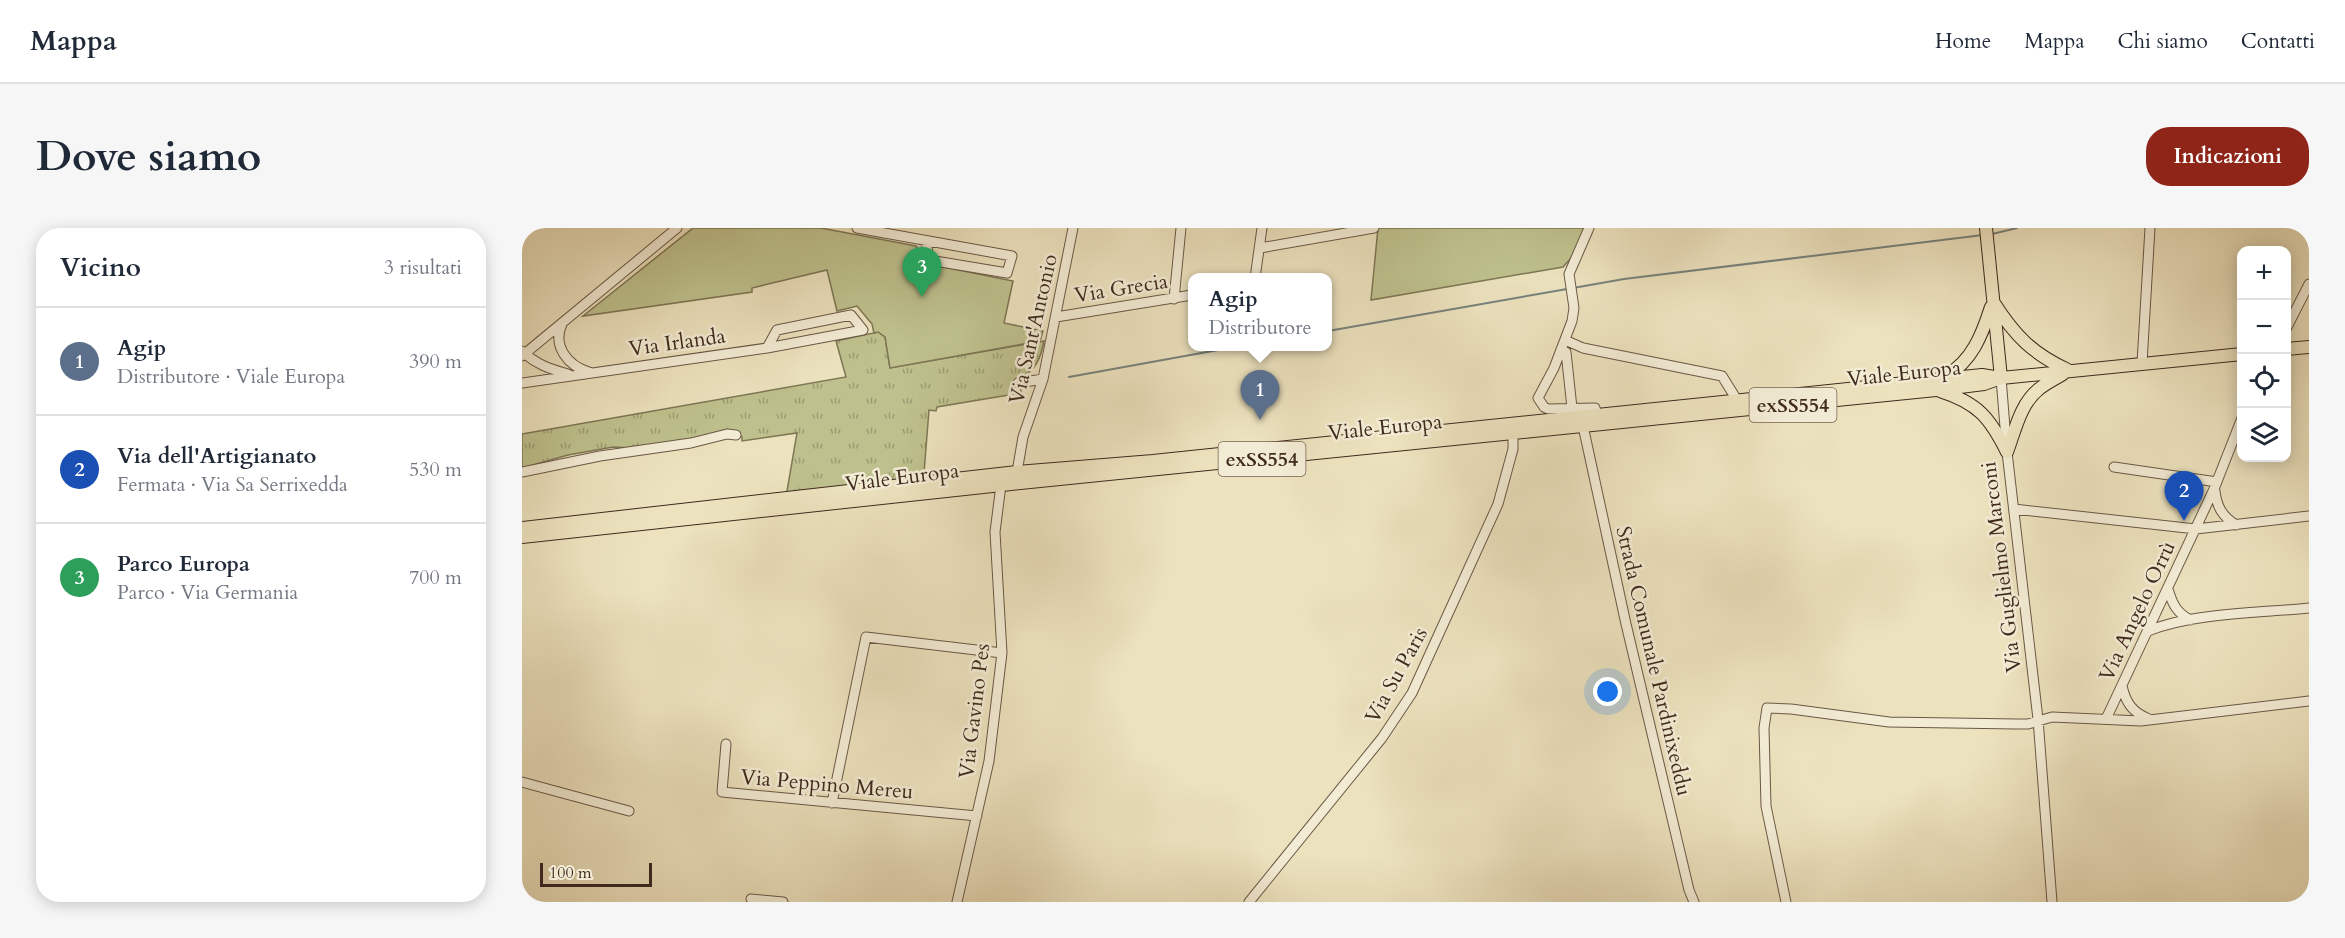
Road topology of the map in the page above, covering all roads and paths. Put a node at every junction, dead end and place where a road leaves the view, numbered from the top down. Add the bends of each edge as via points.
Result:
1 (677, 228) edge
2 (857, 228) edge
3 (1073, 228) edge
4 (1181, 228) edge
5 (1262, 228) edge
6 (1374, 228) edge
7 (1589, 228) edge
8 (1986, 228) edge
9 (2150, 228) edge
10 (926, 241) junction
11 (1260, 248) junction
12 (1256, 273) edge
13 (2309, 284) edge
14 (1188, 296) edge
15 (1174, 298) junction
16 (1993, 300) junction
17 (1056, 317) junction
18 (2291, 319) edge
19 (563, 323) junction
20 (1563, 344) junction
21 (2309, 347) edge
22 (767, 348) junction
23 (2291, 349) edge
24 (523, 353) edge
25 (2237, 354) edge
26 (2142, 363) junction
27 (2070, 371) junction
28 (592, 373) junction
29 (573, 376) junction
30 (2001, 378) junction
31 (1043, 379) junction
32 (522, 383) edge
33 (1018, 383) dead end
34 (1938, 385) junction
35 (1737, 400) junction
36 (1572, 408) junction
37 (1598, 414) junction
38 (1583, 426) junction
39 (2237, 429) edge
40 (1513, 433) junction
41 (736, 435) dead end
42 (2007, 452) junction
43 (2114, 467) dead end
44 (522, 472) edge
45 (1017, 472) junction
46 (1001, 485) junction
47 (2216, 485) junction
48 (2014, 509) junction
49 (2309, 516) edge
50 (2236, 525) junction
51 (522, 528) edge
52 (2196, 530) junction
53 (522, 537) edge
54 (2168, 589) junction
55 (2309, 608) edge
56 (2191, 620) junction
57 (2148, 631) junction
58 (1002, 653) junction
59 (2122, 686) junction
60 (2309, 701) edge
61 (2038, 719) junction
62 (2106, 719) junction
63 (2151, 720) junction
64 (726, 744) dead end
65 (522, 782) edge
66 (832, 803) junction
67 (629, 811) dead end
68 (977, 816) junction
69 (751, 899) dead end
70 (783, 902) edge
71 (957, 902) edge
72 (1250, 902) edge
73 (1694, 902) edge
74 (1786, 902) edge
75 (2052, 902) edge

1 - 19 street
2 - 10 street
3 - 17 street, Via Sant'Antonio
4 - 15 street
5 - 11 street
6 - 11 street
7 - 20 street via 1569,274 1574,308
8 - 16 main road, Via Guglielmo Marconi
9 - 26 street
10 - 10 street via 929,260 1007,273 1012,256
11 - 12 street
13 - 18 street
14 - 15 street, Via Grecia
15 - 17 street, Via Grecia
16 - 27 main road via 2024,343
16 - 30 main road, Via Guglielmo Marconi
16 - 34 main road via 1969,357
17 - 31 street, Via Sant'Antonio
19 - 24 street
19 - 28 street via 558,333 561,350 577,367
20 - 35 street via 1722,376
20 - 36 street
20 - 36 street via 1538,398 1548,409
21 - 23 main road
22 - 22 street, Via Irlanda via 799,342 863,330 851,315 777,330
22 - 28 street, Via Irlanda
24 - 29 street, Via Irlanda via 548,368
25 - 26 main road, Viale Europa / exSS554
26 - 27 main road, Viale Europa / exSS554
27 - 30 main road, Viale Europa / exSS554
27 - 42 main road via 2032,395
28 - 29 street, Via Irlanda
29 - 32 street, Via Irlanda
30 - 34 main road, Viale Europa / exSS554 via 1982,375
30 - 42 street, Via Guglielmo Marconi
31 - 33 street
31 - 45 street, Via Sant'Antonio via 1023,437
34 - 35 main road, Viale Europa / exSS554
34 - 38 main road, Viale Europa / exSS554
34 - 42 main road via 1977,407 1996,429
35 - 37 main road, Viale Europa / exSS554
36 - 37 street via 1594,408
37 - 45 main road, Viale Europa / exSS554
38 - 40 main road, Viale Europa / exSS554
38 - 73 street, Strada Comunale Pardinixeddu via 1626,624
39 - 47 street, Via Angelo Orrù
40 - 46 main road, Viale Europa / exSS554
40 - 72 street, Via Su Paris via 1513,449 1498,504 1412,693 1383,738
41 - 44 street
42 - 48 street, Via Guglielmo Marconi
43 - 47 street
45 - 51 main road, Viale Europa / exSS554
46 - 53 main road, Viale Europa / exSS554
46 - 58 street, Via Gavino Pes via 995,532
47 - 50 street via 2217,507
47 - 52 street, Via Angelo Orrù
48 - 52 street
48 - 61 street, Via Guglielmo Marconi
49 - 50 street
50 - 52 street
52 - 54 street, Via Angelo Orrù
54 - 56 street via 2178,612
54 - 57 street, Via Angelo Orrù
55 - 56 street
56 - 57 street
57 - 59 street, Via Angelo Orrù
58 - 66 street via 866,638
58 - 68 street, Via Gavino Pes via 989,761
59 - 62 street, Via Angelo Orrù
59 - 63 street via 2128,706
60 - 63 street
61 - 62 street
61 - 74 street via 2028,724 1888,722 1767,708 1766,806
61 - 75 street, Via Guglielmo Marconi
62 - 63 street
64 - 66 street, Via Peppino Mereu via 722,792
65 - 67 street
66 - 68 street, Via Peppino Mereu
68 - 71 street, Via Gavino Pes
69 - 70 street

